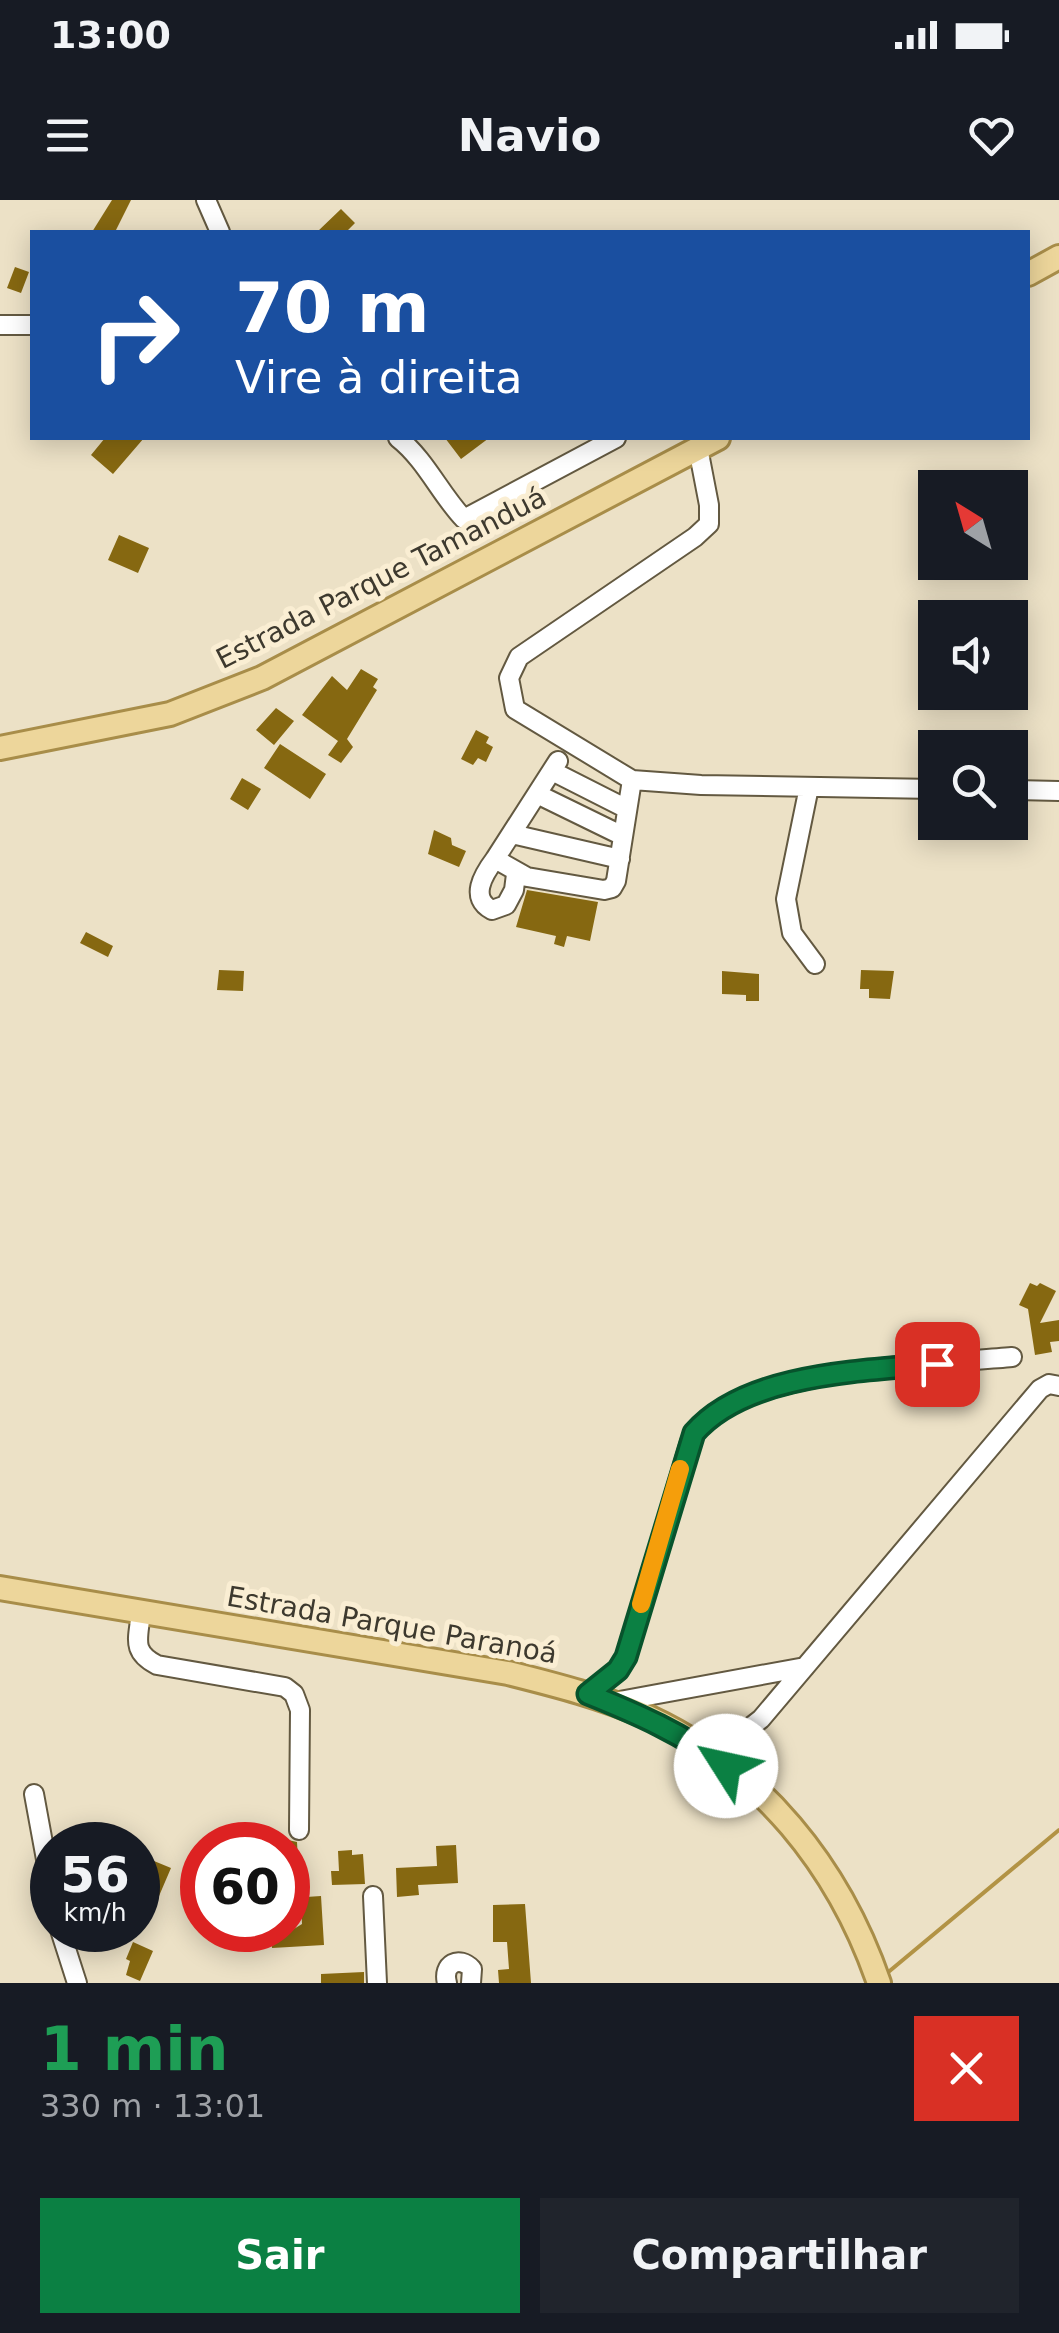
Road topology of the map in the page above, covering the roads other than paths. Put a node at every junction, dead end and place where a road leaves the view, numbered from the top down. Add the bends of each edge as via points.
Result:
1 (206, 200) edge
2 (219, 230) edge
3 (1059, 257) edge
4 (1030, 273) edge
5 (30, 325) edge
6 (0, 326) edge
7 (400, 440) edge
8 (612, 440) edge
9 (708, 443) edge
10 (0, 748) edge
11 (632, 780) junction
12 (808, 787) junction
13 (918, 790) edge
14 (1028, 790) edge
15 (1059, 791) edge
16 (537, 794) junction
17 (627, 809) junction
18 (512, 834) junction
19 (623, 836) junction
20 (620, 858) junction
21 (495, 859) junction
22 (516, 874) junction
23 (815, 964) dead end
24 (1012, 1357) dead end
25 (1059, 1386) edge
26 (0, 1588) edge
27 (141, 1611) junction
28 (805, 1667) junction
29 (588, 1694) junction
30 (611, 1703) junction
31 (695, 1743) junction
32 (34, 1794) dead end
33 (39, 1822) edge
34 (299, 1822) edge
35 (373, 1896) dead end
36 (67, 1952) edge
37 (77, 1983) edge
38 (378, 1983) edge
39 (447, 1983) edge
40 (471, 1983) edge
41 (879, 1983) edge

1 - 2 street
3 - 4 main road
5 - 6 street
7 - 8 street via 464,519
9 - 10 main road, Estrada Parque Tamanduá via 262,678 170,714
9 - 11 street via 709,524 519,657 509,678 515,709
11 - 12 street
11 - 17 street
12 - 13 street
12 - 23 street via 786,916
14 - 15 street
16 - 17 street via 555,766
16 - 18 street
16 - 19 street
17 - 19 street
18 - 20 street
18 - 21 street
19 - 20 street
20 - 22 street via 608,890
21 - 22 street
21 - 22 street via 481,881 484,906 506,905
24 - 29 street via 822,1376 712,1414 690,1442 623,1664
25 - 28 street via 1040,1389
26 - 27 main road, Estrada Parque Paranoá
27 - 29 main road, Estrada Parque Paranoá via 508,1673
27 - 34 street via 142,1657 294,1694 300,1710
28 - 30 street
28 - 31 street via 747,1732 734,1740
29 - 30 main road, Estrada Parque Paranoá
30 - 31 main road, Estrada Parque Paranoá
31 - 41 main road, Estrada Parque Paranoá via 758,1790 808,1842 848,1908
32 - 33 street
35 - 38 street
36 - 37 street
39 - 40 street via 445,1973 457,1961 472,1969

